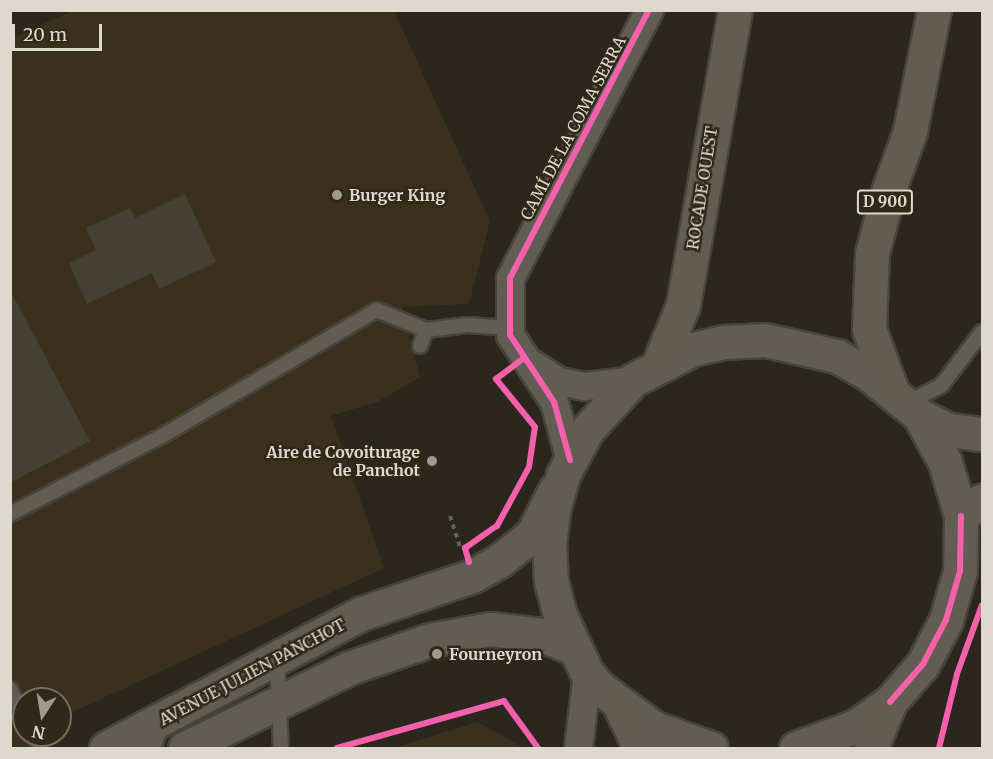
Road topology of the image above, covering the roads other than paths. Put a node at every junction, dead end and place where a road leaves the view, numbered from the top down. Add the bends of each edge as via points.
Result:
1 (649, 10) edge
2 (735, 10) edge
3 (934, 10) edge
4 (509, 328) junction
5 (426, 330) junction
6 (982, 332) edge
7 (420, 346) dead end
8 (523, 359) junction
9 (646, 371) junction
10 (906, 404) junction
11 (982, 434) edge
12 (566, 468) junction
13 (972, 508) edge
14 (10, 514) edge
15 (277, 655) junction
16 (581, 661) junction
17 (277, 701) junction
18 (890, 702) junction
19 (619, 704) junction
20 (159, 734) edge
21 (579, 741) edge
22 (106, 748) edge
23 (185, 748) edge
24 (281, 748) edge
25 (640, 748) edge
26 (711, 748) edge
27 (796, 748) edge
28 (871, 748) edge

1 - 4 street, CAMÍ DE LA COMA SERRA via 545,214 522,249 510,278
2 - 9 highway, ROCADE OUEST via 683,305
3 - 10 highway, D 900 via 910,131 888,189 872,253 869,329
4 - 5 lane via 468,325
4 - 8 street, CAMÍ DE LA COMA SERRA
5 - 7 lane
5 - 14 lane via 377,309 162,436
6 - 10 lane via 941,386
8 - 9 street via 559,381 585,386
8 - 12 street, CAMÍ DE LA COMA SERRA via 554,402
9 - 10 main road via 693,349 724,342 765,340 837,356
9 - 12 main road via 587,430
10 - 11 main road via 949,430
10 - 13 main road
12 - 15 main road, AVENUE JULIEN PANCHOT via 532,535 499,561 472,576 360,614
12 - 16 main road via 553,510 549,557 560,615
13 - 18 main road via 946,620 923,664
15 - 17 lane
15 - 20 main road, AVENUE JULIEN PANCHOT
16 - 17 main road via 542,635 490,629 430,640 349,668
16 - 19 main road
16 - 21 street
17 - 23 main road
17 - 24 lane
18 - 27 main road via 856,726
18 - 28 highway
19 - 25 highway
19 - 26 main road via 654,728
20 - 22 main road, AVENUE JULIEN PANCHOT

